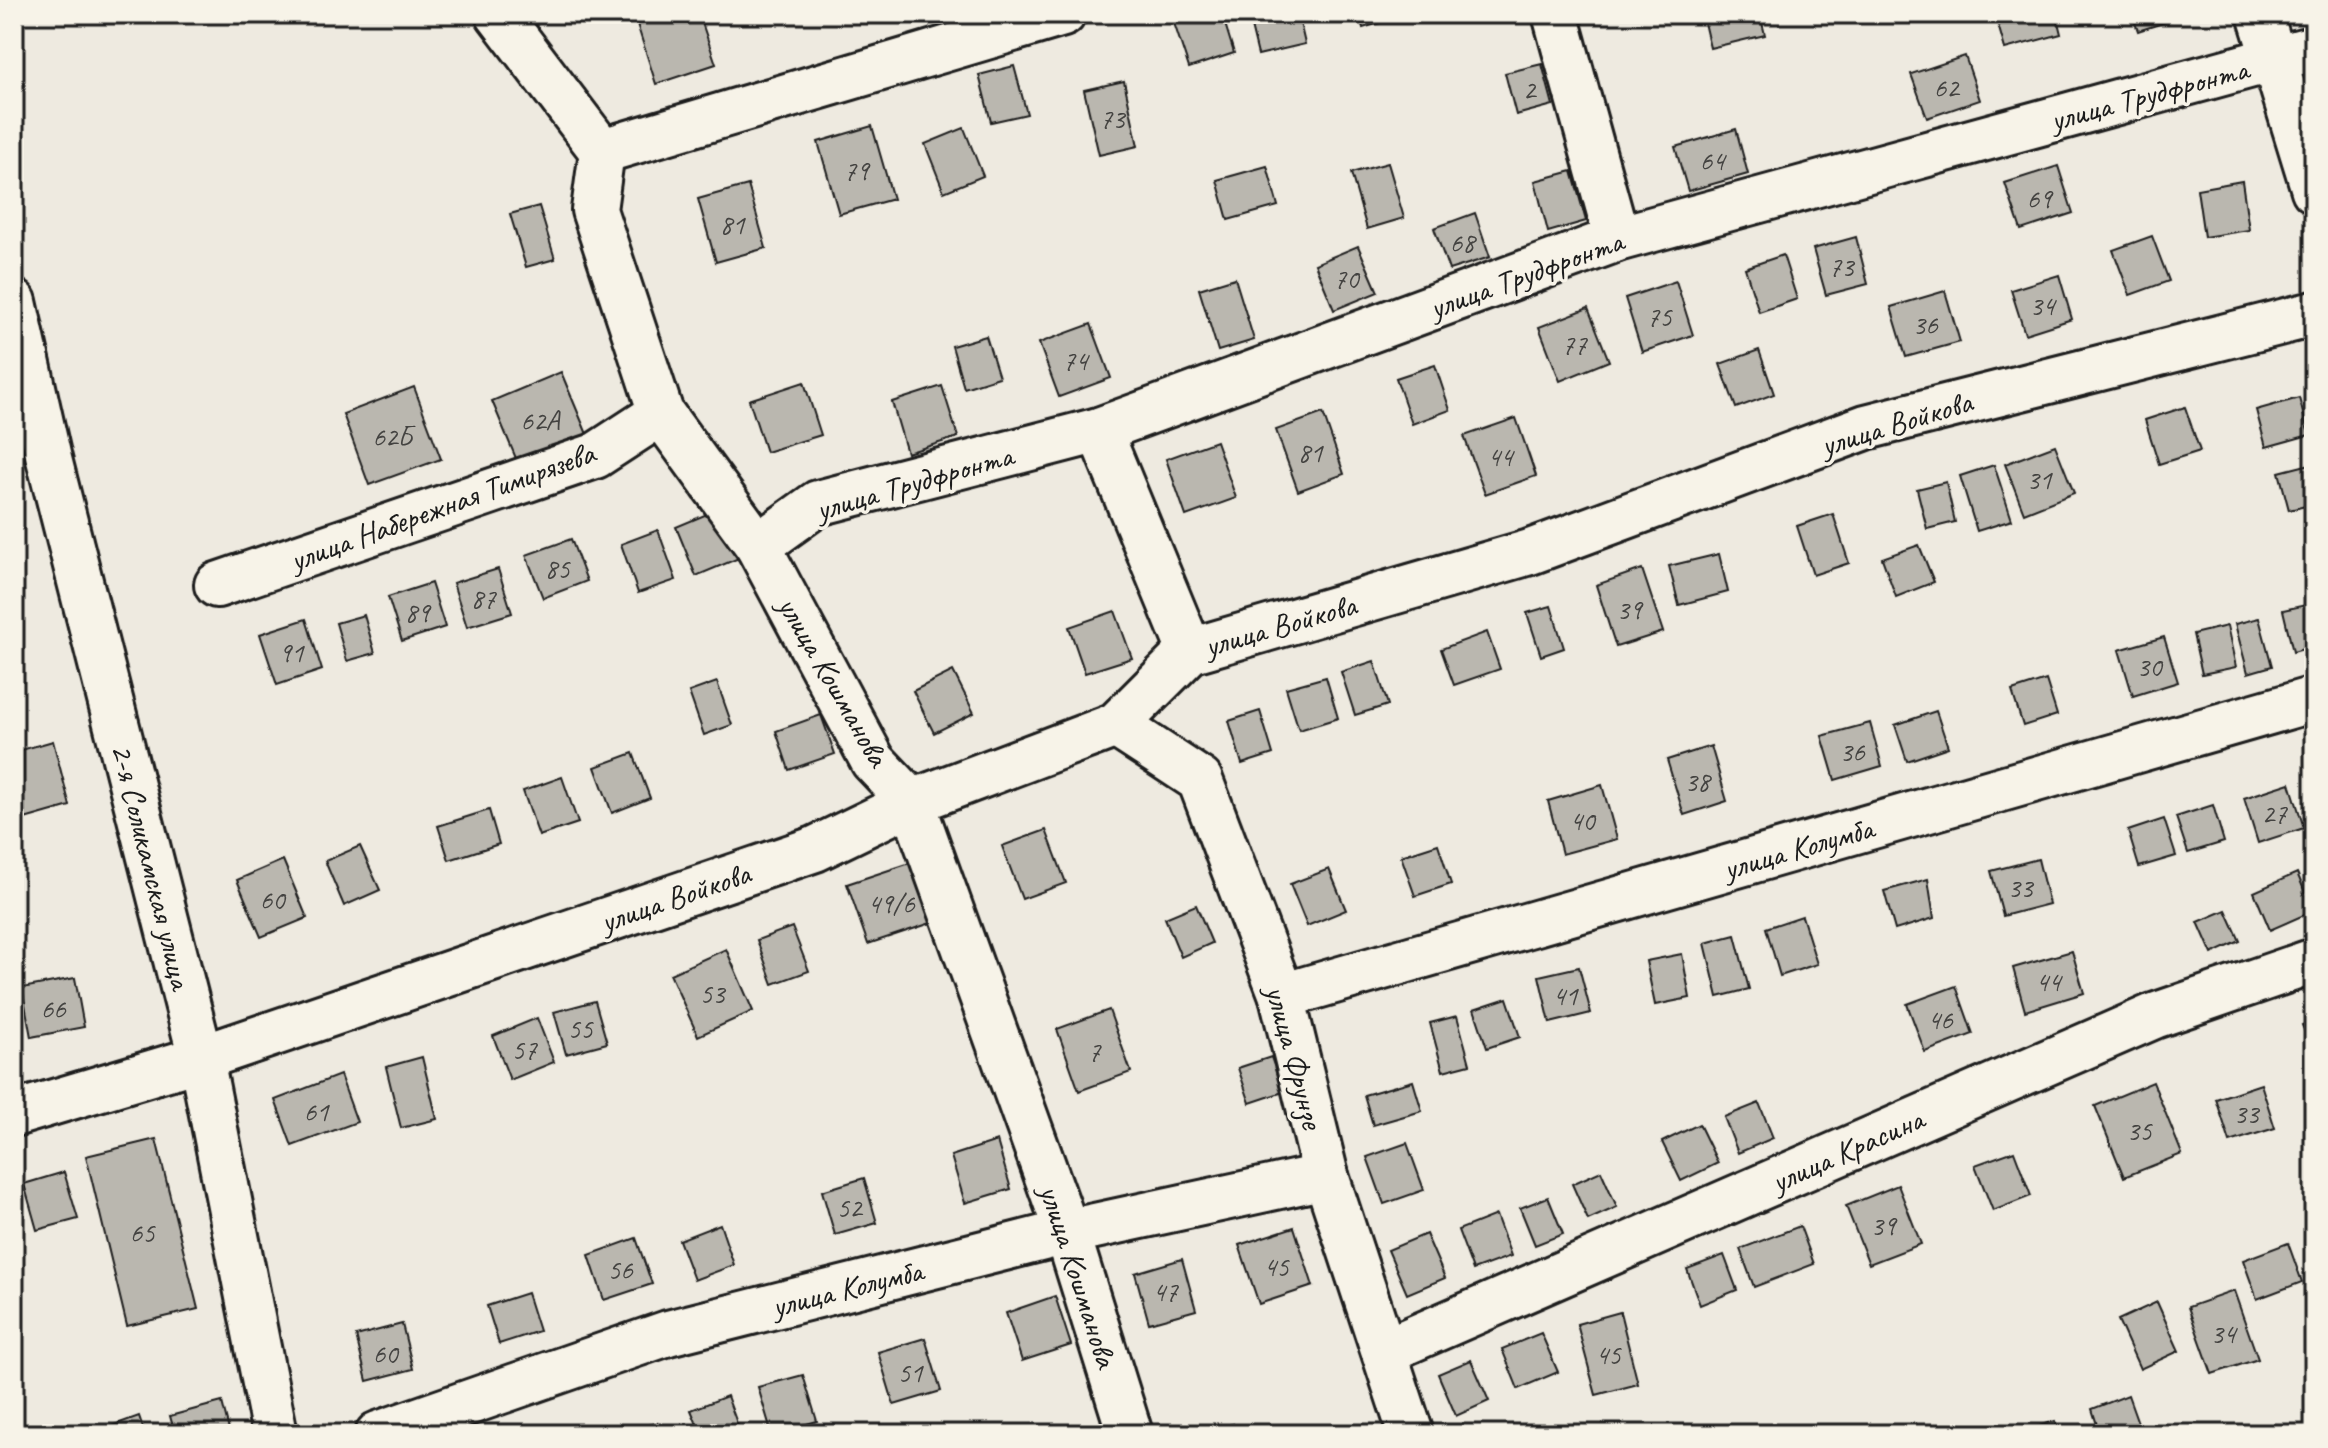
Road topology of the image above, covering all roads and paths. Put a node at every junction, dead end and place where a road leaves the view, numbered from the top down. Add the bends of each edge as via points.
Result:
1 (498, 14) edge
2 (1063, 14) edge
3 (1555, 14) edge
4 (2260, 14) edge
5 (2314, 48) edge
6 (2272, 60) junction
7 (602, 151) junction
8 (2314, 190) edge
9 (1617, 239) junction
10 (14, 302) edge
11 (2314, 314) edge
12 (661, 413) junction
13 (1099, 430) junction
14 (758, 546) junction
15 (217, 585) dead end
16 (1190, 651) junction
17 (2314, 699) edge
18 (1116, 725) junction
19 (912, 802) junction
20 (2314, 961) edge
21 (1282, 996) junction
22 (201, 1058) junction
23 (14, 1114) edge
24 (1326, 1176) junction
25 (1067, 1232) junction
26 (1385, 1351) junction
27 (275, 1434) edge
28 (378, 1434) edge
29 (1130, 1434) edge
30 (1411, 1434) edge

1 - 7 street
2 - 7 street
3 - 9 street
4 - 6 street
5 - 6 street, улица Трудфронта
6 - 8 street
6 - 9 street, улица Трудфронта
7 - 12 street, улица Кошманова via 594,210
9 - 13 street, улица Трудфронта
10 - 22 street, 2-я Соликамская улица
11 - 16 street, улица Войкова via 1866,427 1530,552
12 - 14 street, улица Кошманова
12 - 15 street, улица Набережная Тимирязева via 595,456
13 - 14 street, улица Трудфронта via 818,503
13 - 16 street
14 - 19 street, улица Кошманова via 873,761
16 - 18 street, улица Войкова
17 - 21 street, улица Колумба
18 - 19 street, улица Войкова
18 - 21 street, улица Фрунзе via 1200,780
19 - 22 street, улица Войкова via 815,849
19 - 25 street, улица Кошманова
20 - 26 street, улица Красина via 2154,1016
21 - 24 street, улица Фрунзе
22 - 23 street, улица Войкова
22 - 27 street, 2-я Соликамская улица
24 - 25 street, улица Колумба
24 - 26 street, улица Фрунзе
25 - 28 street, улица Колумба via 668,1333
25 - 29 street, улица Кошманова
26 - 30 street, улица Фрунзе

